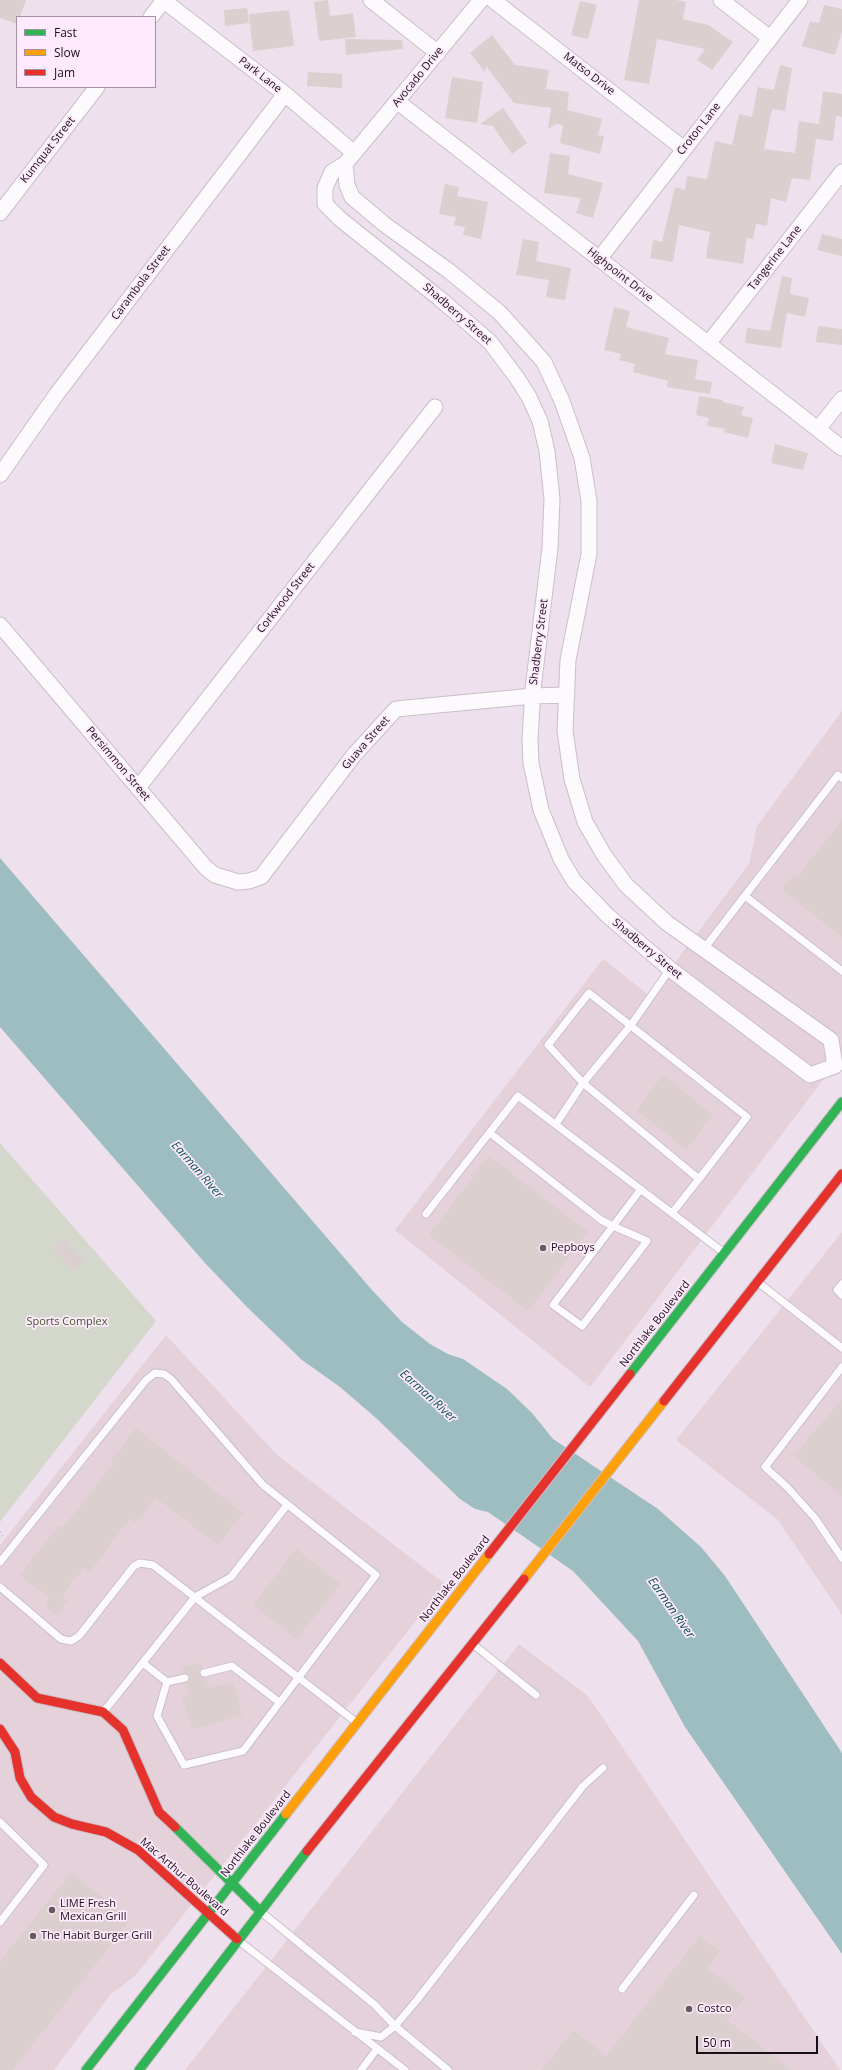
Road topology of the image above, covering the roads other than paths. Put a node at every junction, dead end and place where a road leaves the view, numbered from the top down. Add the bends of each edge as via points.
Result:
1 (164, 0) edge
2 (371, 0) edge
3 (481, 0) edge
4 (493, 0) edge
5 (721, 0) edge
6 (800, 0) edge
7 (152, 16) edge
8 (770, 38) junction
9 (438, 53) junction
10 (96, 88) edge
11 (285, 94) junction
12 (398, 102) junction
13 (684, 149) junction
14 (350, 158) junction
15 (842, 172) edge
16 (0, 213) edge
17 (598, 259) junction
18 (708, 344) junction
19 (842, 398) edge
20 (435, 407) dead end
21 (818, 429) junction
22 (842, 448) edge
23 (0, 475) edge
24 (0, 625) edge
25 (533, 696) junction
26 (567, 696) junction
27 (842, 778) edge
28 (138, 788) junction
29 (249, 881) joint
30 (745, 896) junction
31 (703, 950) junction
32 (670, 969) junction
33 (842, 971) edge
34 (631, 1025) junction
35 (838, 1068) edge
36 (583, 1083) junction
37 (842, 1102) edge
38 (556, 1124) junction
39 (490, 1133) junction
40 (842, 1174) edge
41 (699, 1179) junction
42 (641, 1189) junction
43 (672, 1213) junction
44 (426, 1214) dead end
45 (613, 1226) junction
46 (725, 1253) junction
47 (757, 1282) junction
48 (842, 1284) edge
49 (842, 1294) edge
50 (842, 1348) edge
51 (842, 1367) edge
52 (287, 1505) junction
53 (842, 1558) edge
54 (0, 1562) edge
55 (0, 1587) edge
56 (195, 1597) junction
57 (472, 1643) junction
58 (0, 1663) edge
59 (143, 1663) junction
60 (204, 1673) dead end
61 (298, 1677) junction
62 (185, 1678) dead end
63 (167, 1682) junction
64 (536, 1695) dead end
65 (279, 1702) junction
66 (103, 1712) junction
67 (358, 1724) junction
68 (0, 1729) edge
69 (603, 1768) dead end
70 (0, 1822) edge
71 (233, 1883) junction
72 (694, 1895) dead end
73 (259, 1910) junction
74 (208, 1914) junction
75 (0, 1922) edge
76 (237, 1939) junction
77 (622, 1989) dead end
78 (395, 2026) junction
79 (355, 2032) junction
80 (377, 2049) junction
81 (86, 2070) edge
82 (139, 2070) edge
83 (361, 2070) edge
84 (405, 2070) edge
85 (448, 2070) edge

1 - 7 street
1 - 11 street, Park Lane
2 - 9 street
3 - 9 street, Avocado Drive
4 - 13 street, Matso Drive
5 - 8 street
6 - 8 street, Croton Lane
8 - 13 street, Croton Lane
9 - 12 street, Avocado Drive
10 - 16 street, Kumquat Street
11 - 14 street, Park Lane
11 - 23 street, Carambola Street via 56,395
12 - 14 street, Avocado Drive
12 - 17 street, Highpoint Drive
13 - 17 street, Croton Lane
14 - 25 street, Shadberry Street via 332,172 325,188 325,204 490,342 517,378 540,421 547,452 552,499 550,548
14 - 26 street, Shadberry Street via 347,185 352,196 384,224 500,312 544,362 562,401 582,458 589,501 589,554 568,660
15 - 18 street, Tangerine Lane
17 - 18 street, Highpoint Drive
18 - 21 street, Highpoint Drive
19 - 21 street
20 - 28 street, Corkwood Street
21 - 22 street, Highpoint Drive
24 - 28 street, Persimmon Street
25 - 26 street, Guava Street
25 - 29 street, Guava Street via 396,709 354,755 261,877
25 - 32 street, Shadberry Street via 530,739 532,763 541,810 561,859 574,881 608,916
26 - 31 street, Shadberry Street via 565,731 572,779 585,822 604,856 626,885 667,923
27 - 30 lane via 838,775
28 - 29 street, Persimmon Street via 206,868 226,880
30 - 31 lane
30 - 33 lane
31 - 35 street, Shadberry Street via 831,1040
32 - 34 lane
32 - 35 street, Shadberry Street via 810,1075
34 - 36 lane
34 - 36 lane via 589,993 548,1045
34 - 41 lane via 747,1117
36 - 38 lane
36 - 41 lane
37 - 46 main road, Northlake Boulevard
38 - 39 lane via 518,1096
38 - 42 lane
39 - 44 lane
39 - 45 lane via 601,1220
40 - 47 main road
41 - 43 lane
42 - 43 lane
42 - 45 lane
43 - 46 lane
45 - 45 lane via 553,1305 582,1326 646,1240
46 - 67 main road, Northlake Boulevard
47 - 50 lane
47 - 57 main road
48 - 49 lane via 837,1290
51 - 53 lane via 765,1467 815,1518
52 - 54 lane via 263,1485 171,1378 156,1373 146,1380
52 - 56 lane via 231,1577
52 - 61 lane via 376,1575
55 - 56 lane via 61,1639 70,1640 79,1636 130,1570 140,1563 153,1565
56 - 59 lane
56 - 61 lane
57 - 64 lane
57 - 73 main road
58 - 66 main road via 37,1698
59 - 63 lane
59 - 66 lane
60 - 65 lane via 232,1666
61 - 65 lane
61 - 67 lane
62 - 63 lane
63 - 65 lane via 157,1716 184,1765 243,1751
66 - 71 main road via 123,1730 159,1812
67 - 71 main road, Northlake Boulevard
68 - 74 main road, Mac Arthur Boulevard via 15,1752 20,1778 31,1797 54,1817 106,1832 138,1850
69 - 78 lane via 583,1786
70 - 75 lane via 44,1865
71 - 73 main road
71 - 74 main road, Northlake Boulevard
72 - 77 lane
73 - 76 main road
73 - 78 lane via 375,2005
74 - 76 main road, Mac Arthur Boulevard
74 - 81 main road, Northlake Boulevard
76 - 79 lane
76 - 82 main road
78 - 79 lane via 381,2037
78 - 85 lane
79 - 80 lane
80 - 83 lane
80 - 84 lane

